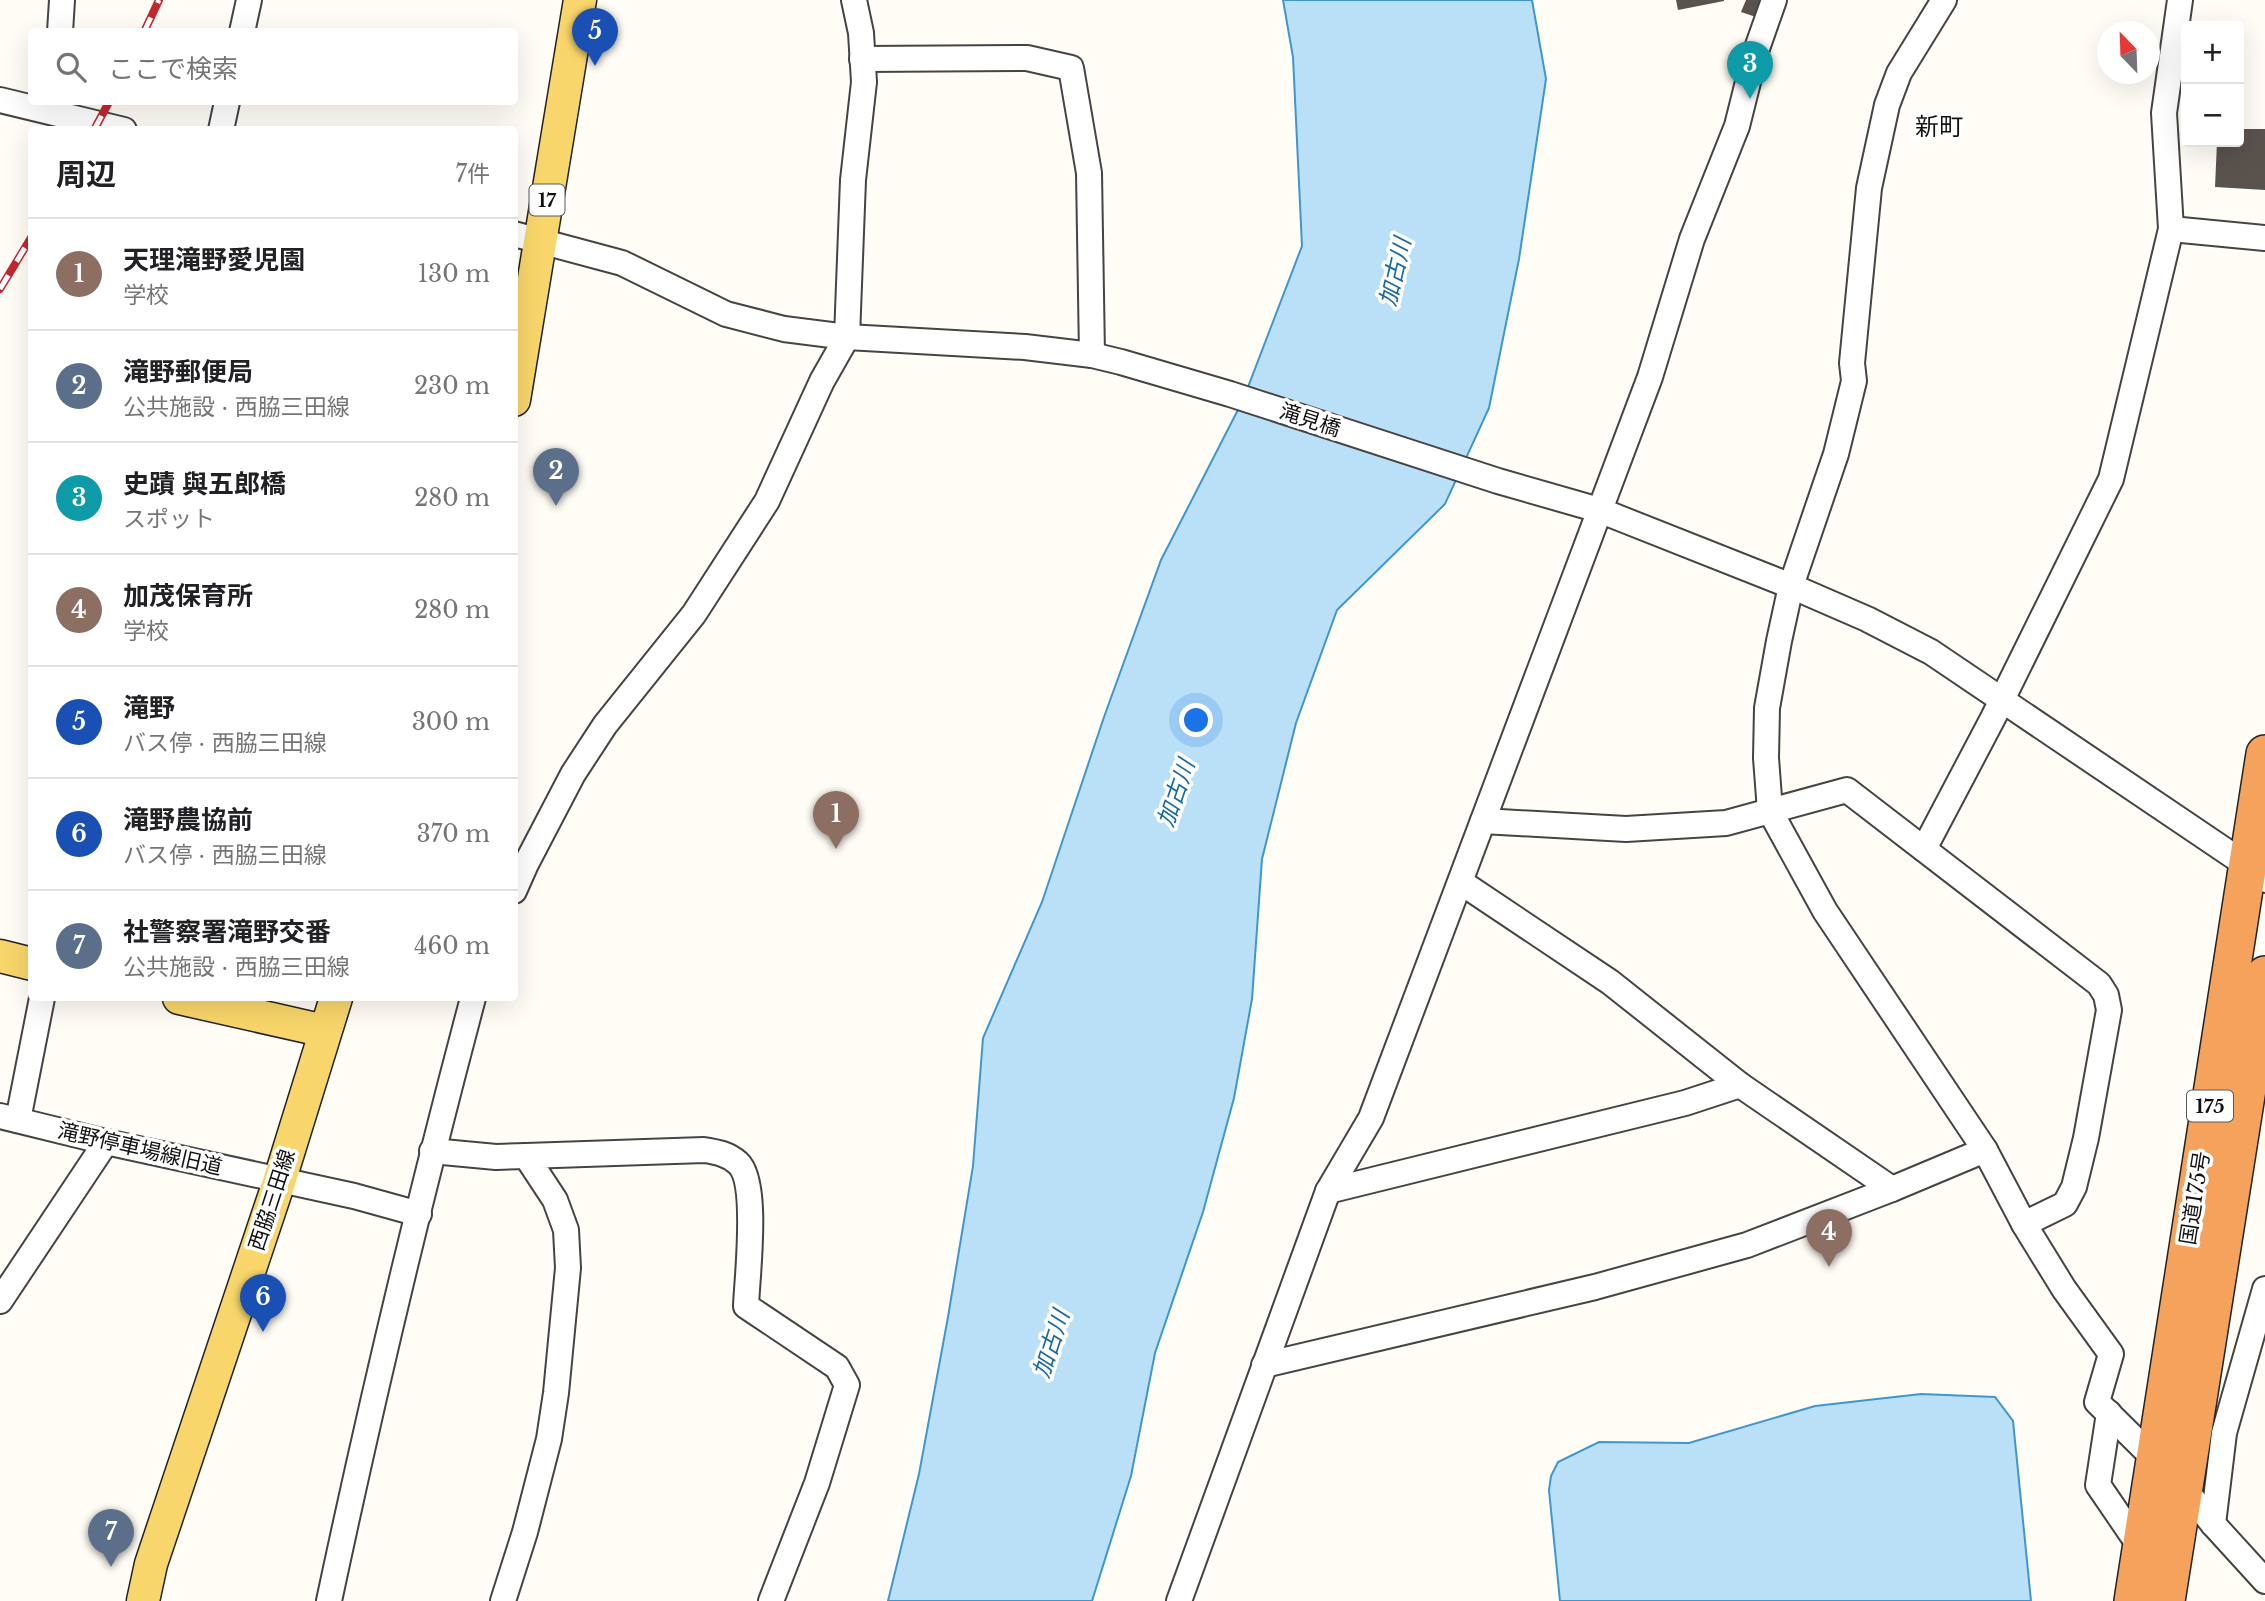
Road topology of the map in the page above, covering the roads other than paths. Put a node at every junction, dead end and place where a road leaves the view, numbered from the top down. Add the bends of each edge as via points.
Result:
1 (62, 0) edge
2 (249, 0) edge
3 (580, 0) edge
4 (854, 0) edge
5 (1774, 0) edge
6 (1944, 0) edge
7 (2180, 0) edge
8 (60, 28) edge
9 (243, 28) edge
10 (862, 59) junction
11 (0, 100) edge
12 (28, 104) edge
13 (226, 105) edge
14 (53, 107) edge
15 (112, 126) edge
16 (222, 126) edge
17 (2171, 229) junction
18 (527, 237) edge
19 (2265, 239) edge
20 (847, 337) junction
21 (518, 350) edge
22 (1092, 355) junction
23 (1599, 510) junction
24 (1791, 586) junction
25 (2001, 698) junction
26 (2265, 754) edge
27 (1770, 811) junction
28 (1483, 821) junction
29 (1924, 849) junction
30 (2257, 873) edge
31 (518, 882) edge
32 (1462, 883) junction
33 (0, 957) edge
34 (28, 963) edge
35 (2265, 975) edge
36 (41, 1001) edge
37 (192, 1001) edge
38 (335, 1001) edge
39 (472, 1001) edge
40 (325, 1031) junction
41 (1741, 1085) junction
42 (9, 1118) edge
43 (106, 1142) junction
44 (1985, 1150) junction
45 (432, 1151) junction
46 (526, 1156) junction
47 (279, 1182) junction
48 (1892, 1189) junction
49 (1328, 1191) junction
50 (419, 1214) junction
51 (2024, 1224) junction
52 (2265, 1289) edge
53 (0, 1301) edge
54 (1264, 1365) junction
55 (2109, 1413) junction
56 (2154, 1459) junction
57 (2184, 1488) junction
58 (2213, 1524) junction
59 (2141, 1548) junction
60 (2265, 1581) edge
61 (143, 1601) edge
62 (329, 1601) edge
63 (503, 1601) edge
64 (771, 1601) edge
65 (1179, 1601) edge
66 (2133, 1601) edge
67 (2166, 1601) edge

1 - 8 street
2 - 9 street
3 - 18 main road, 17
4 - 10 street
5 - 23 street via 1737,126 1692,239 1650,377
6 - 24 street via 1899,73 1887,105 1869,188 1854,381 1836,454
7 - 17 street via 2164,113
10 - 20 street
10 - 22 street via 1027,58 1071,68 1089,173
11 - 12 street
13 - 16 street
14 - 15 street
17 - 19 street
17 - 25 street via 2110,479
18 - 20 street, 滝見橋 via 622,263 726,314 784,329
18 - 21 main road, 17
20 - 22 street, 滝見橋
20 - 31 street via 767,501 694,614 605,725 573,774
22 - 23 street, 滝見橋
23 - 24 street, 滝見橋
23 - 28 street
24 - 25 street, 滝見橋 via 1931,652
24 - 27 street via 1767,708
25 - 29 street
25 - 30 street, 滝見橋
26 - 30 highway, 国道175号 / 175
27 - 28 street via 1726,823 1626,829
27 - 29 street via 1847,790
27 - 44 street via 1825,911
28 - 32 street
29 - 51 street via 2099,984 2106,995 2109,1010 2074,1187 2065,1203
30 - 56 highway, 国道175号 / 175
32 - 41 street via 1610,982
32 - 49 street via 1371,1118
33 - 34 main road
35 - 57 highway, 国道175号 / 175
36 - 42 street
37 - 40 main road
38 - 40 main road, 西脇三田線
39 - 45 street
40 - 47 main road, 西脇三田線
41 - 48 street
41 - 49 street via 1685,1103
42 - 43 street, 滝野停車場線旧道
43 - 47 street, 滝野停車場線旧道
43 - 53 street
44 - 48 street
44 - 51 street
45 - 46 street
45 - 50 street
46 - 63 street via 555,1200 566,1230 568,1268 548,1439
46 - 64 street via 704,1150 724,1153 741,1164 751,1195 746,1306 837,1367 847,1385 817,1483
47 - 50 street, 滝野停車場線旧道
47 - 61 main road, 西脇三田線 via 151,1564
48 - 54 street via 1735,1248 1595,1287
49 - 54 street
50 - 62 street via 369,1413
51 - 55 street via 2110,1354 2097,1402
52 - 58 street via 2224,1433
54 - 65 street
55 - 56 street
55 - 59 street via 2098,1485
56 - 57 street
56 - 59 highway, 国道175号 / 175
57 - 58 street
57 - 67 highway, 国道175号 / 175
58 - 60 street
59 - 66 highway, 国道175号 / 175

